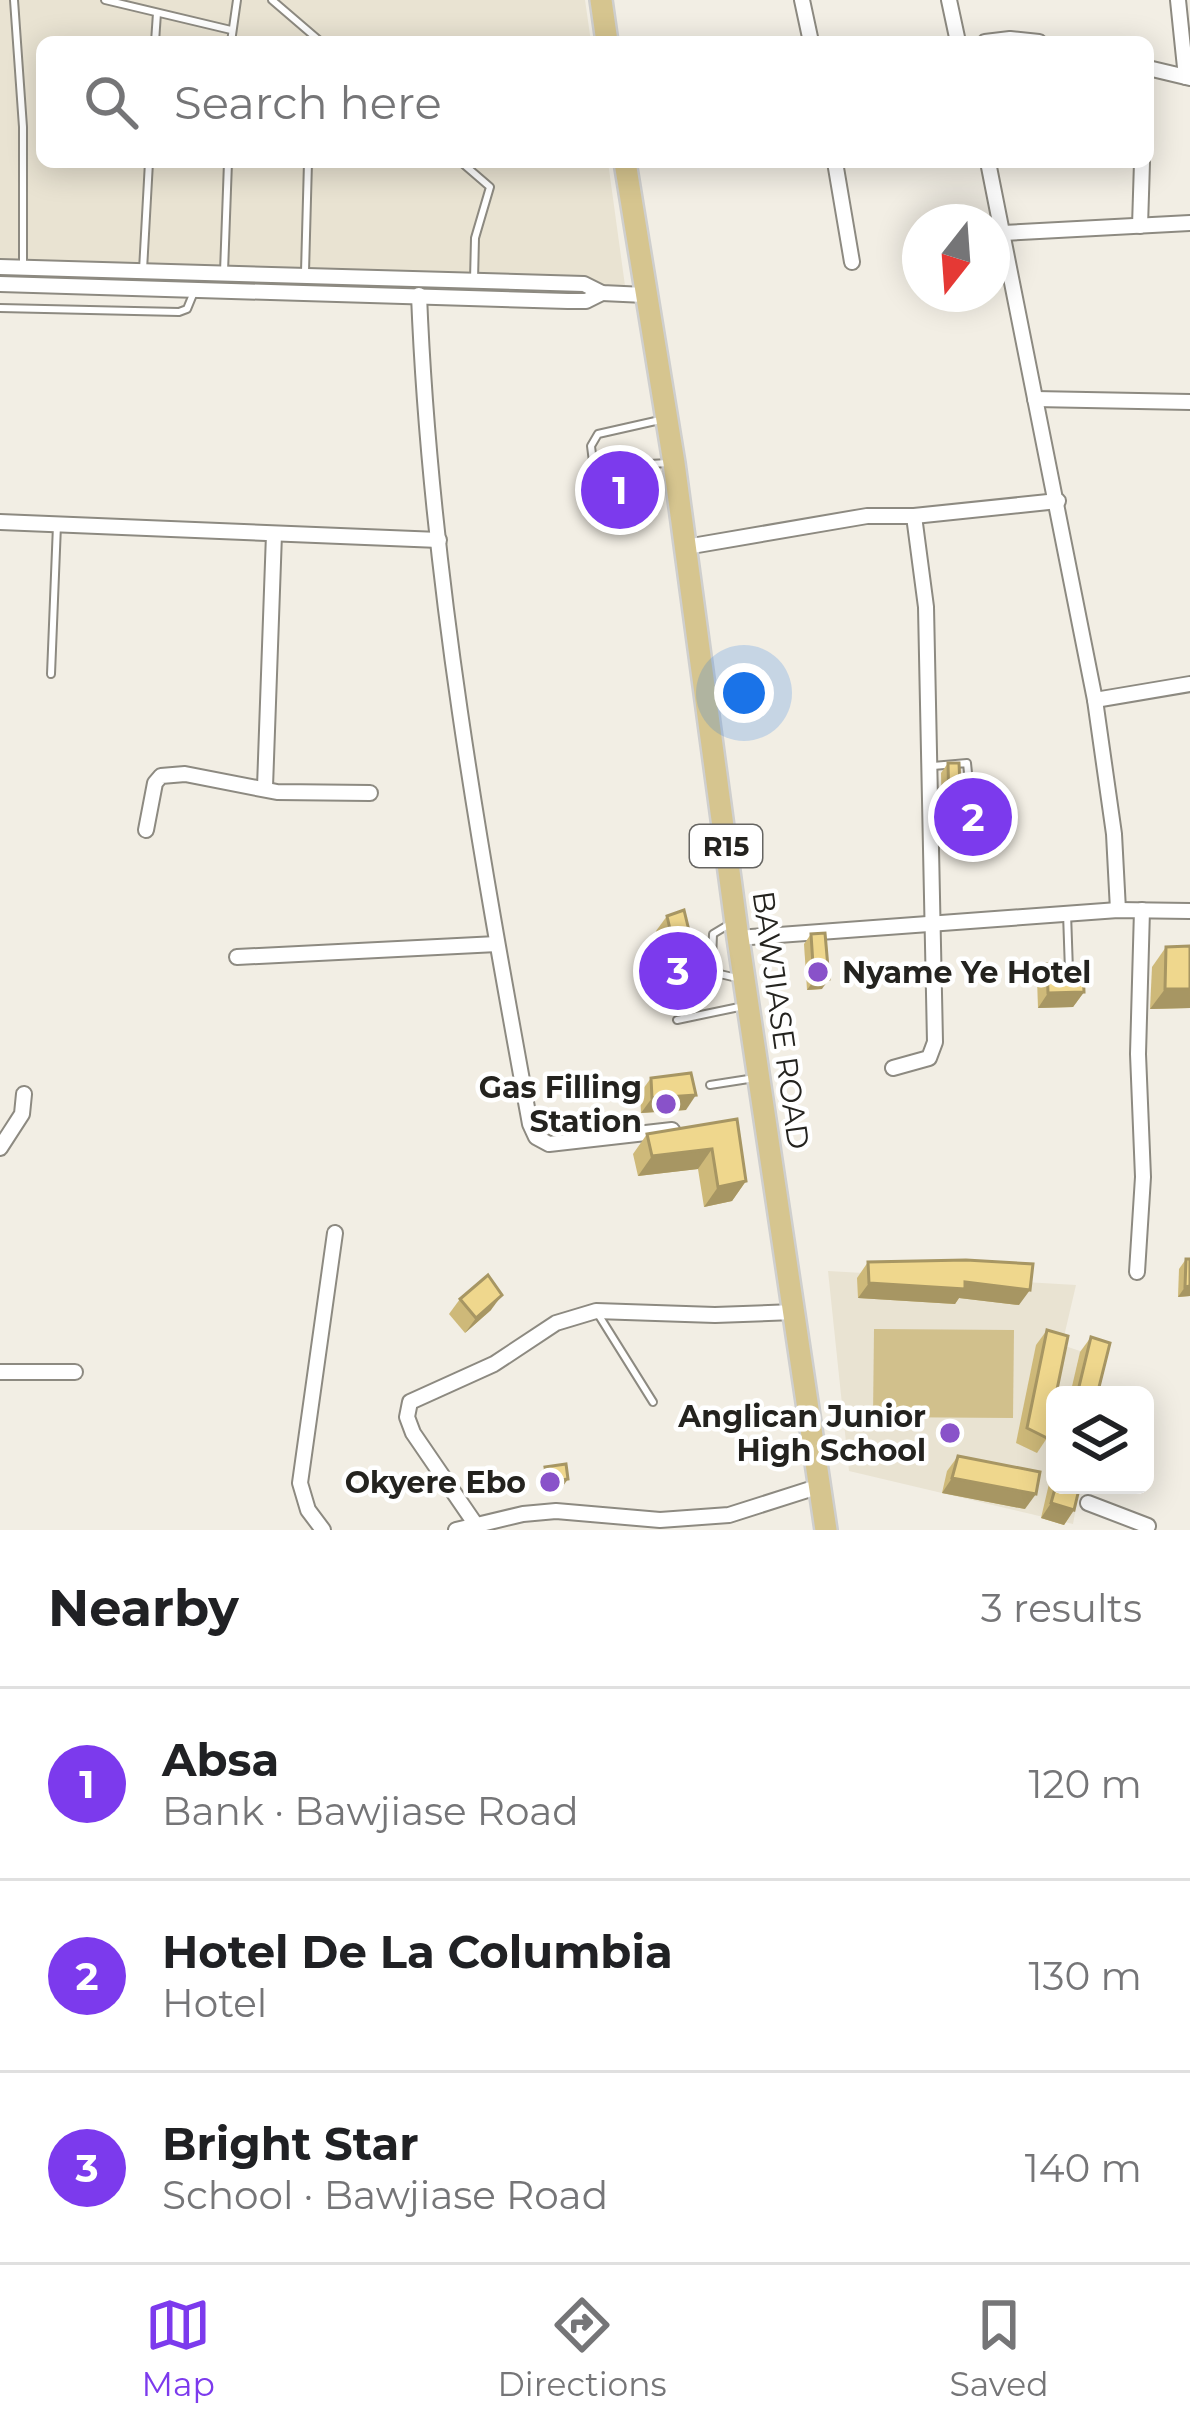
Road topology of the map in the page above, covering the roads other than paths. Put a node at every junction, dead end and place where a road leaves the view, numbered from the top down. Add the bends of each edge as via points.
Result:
1 (14, 0) edge
2 (105, 0) edge
3 (237, 0) edge
4 (272, 0) edge
5 (601, 0) edge
6 (802, 0) edge
7 (949, 0) edge
8 (1178, 0) edge
9 (157, 14) junction
10 (231, 30) junction
11 (155, 36) edge
12 (231, 36) edge
13 (314, 36) edge
14 (606, 36) edge
15 (810, 36) edge
16 (957, 36) edge
17 (1154, 69) edge
18 (1188, 77) edge
19 (149, 168) edge
20 (228, 168) edge
21 (308, 168) edge
22 (468, 168) edge
23 (626, 168) edge
24 (836, 168) edge
25 (989, 168) edge
26 (1142, 168) edge
27 (997, 204) edge
28 (1190, 223) edge
29 (1140, 226) junction
30 (1010, 232) edge
31 (852, 262) dead end
32 (0, 267) edge
33 (23, 267) junction
34 (1010, 269) edge
35 (143, 270) junction
36 (224, 272) junction
37 (304, 274) junction
38 (474, 282) junction
39 (0, 284) edge
40 (195, 288) junction
41 (602, 293) junction
42 (645, 295) junction
43 (419, 296) junction
44 (0, 308) edge
45 (1035, 399) junction
46 (1190, 402) edge
47 (667, 418) junction
48 (674, 463) junction
49 (1058, 501) junction
50 (914, 516) junction
51 (0, 522) edge
52 (57, 525) junction
53 (274, 534) junction
54 (439, 539) junction
55 (686, 547) junction
56 (51, 674) dead end
57 (1190, 684) edge
58 (1095, 700) junction
59 (928, 766) junction
60 (265, 788) junction
61 (370, 794) dead end
62 (971, 803) dead end
63 (146, 830) dead end
64 (1118, 910) junction
65 (1142, 910) junction
66 (1190, 911) edge
67 (1067, 913) junction
68 (934, 925) junction
69 (737, 930) junction
70 (497, 944) junction
71 (237, 957) dead end
72 (1070, 975) edge
73 (748, 1005) junction
74 (677, 1020) dead end
75 (893, 1068) dead end
76 (758, 1078) junction
77 (710, 1085) dead end
78 (24, 1094) dead end
79 (695, 1128) edge
80 (0, 1148) edge
81 (335, 1233) dead end
82 (1137, 1272) dead end
83 (596, 1311) junction
84 (794, 1312) junction
85 (0, 1372) edge
86 (76, 1372) dead end
87 (653, 1402) dead end
88 (820, 1486) junction
89 (1088, 1503) dead end
90 (614, 1524) edge
91 (476, 1525) junction
92 (1152, 1529) edge
93 (323, 1530) edge
94 (456, 1530) edge
95 (826, 1530) edge

1 - 33 lane
2 - 9 lane
3 - 10 lane
4 - 13 lane
5 - 14 main road
6 - 15 street
7 - 16 street
8 - 18 street
9 - 10 lane
9 - 11 lane
10 - 12 lane
17 - 18 street
19 - 35 lane
20 - 36 lane
21 - 37 lane
22 - 38 lane via 490,187 475,238
23 - 42 main road, BAWJIASE ROAD / R15
24 - 31 street
25 - 27 street
26 - 29 street
28 - 29 street
29 - 30 street
32 - 33 street
33 - 35 street
34 - 45 street
35 - 36 street
36 - 37 street
37 - 38 street
38 - 41 street via 584,284
39 - 40 street
40 - 43 street
40 - 44 lane via 179,312
41 - 42 street
41 - 43 street via 586,301
42 - 47 main road, BAWJIASE ROAD / R15
43 - 54 street
45 - 46 street
45 - 49 street
47 - 48 main road, BAWJIASE ROAD / R15
47 - 48 lane via 598,434 593,462
48 - 55 main road, BAWJIASE ROAD / R15
49 - 50 street
49 - 58 street
50 - 55 street via 867,516
50 - 59 street via 926,607
51 - 52 street
52 - 53 street
52 - 56 lane
53 - 54 street
53 - 60 street
54 - 70 street
55 - 69 main road, BAWJIASE ROAD / R15
57 - 58 street
58 - 64 street
59 - 62 lane via 967,763
59 - 68 street
60 - 61 street
60 - 63 street via 161,776
64 - 65 street
64 - 67 street
65 - 66 street
65 - 82 street
67 - 68 street
67 - 72 lane
68 - 69 street
68 - 75 street via 933,1051
69 - 73 main road, BAWJIASE ROAD / R15
70 - 71 street
70 - 79 street via 536,1137 549,1144
73 - 74 lane
73 - 76 main road, BAWJIASE ROAD / R15
76 - 77 lane
76 - 84 main road, BAWJIASE ROAD / R15 via 753,1122
78 - 80 street via 22,1114
81 - 93 street via 300,1483
83 - 84 street
83 - 87 lane
83 - 91 street via 556,1323 494,1364 410,1402 412,1432
84 - 88 main road, BAWJIASE ROAD / R15
85 - 86 street
88 - 90 street via 729,1515
88 - 95 main road, BAWJIASE ROAD / R15
89 - 92 street
90 - 91 street via 556,1511
91 - 94 street

